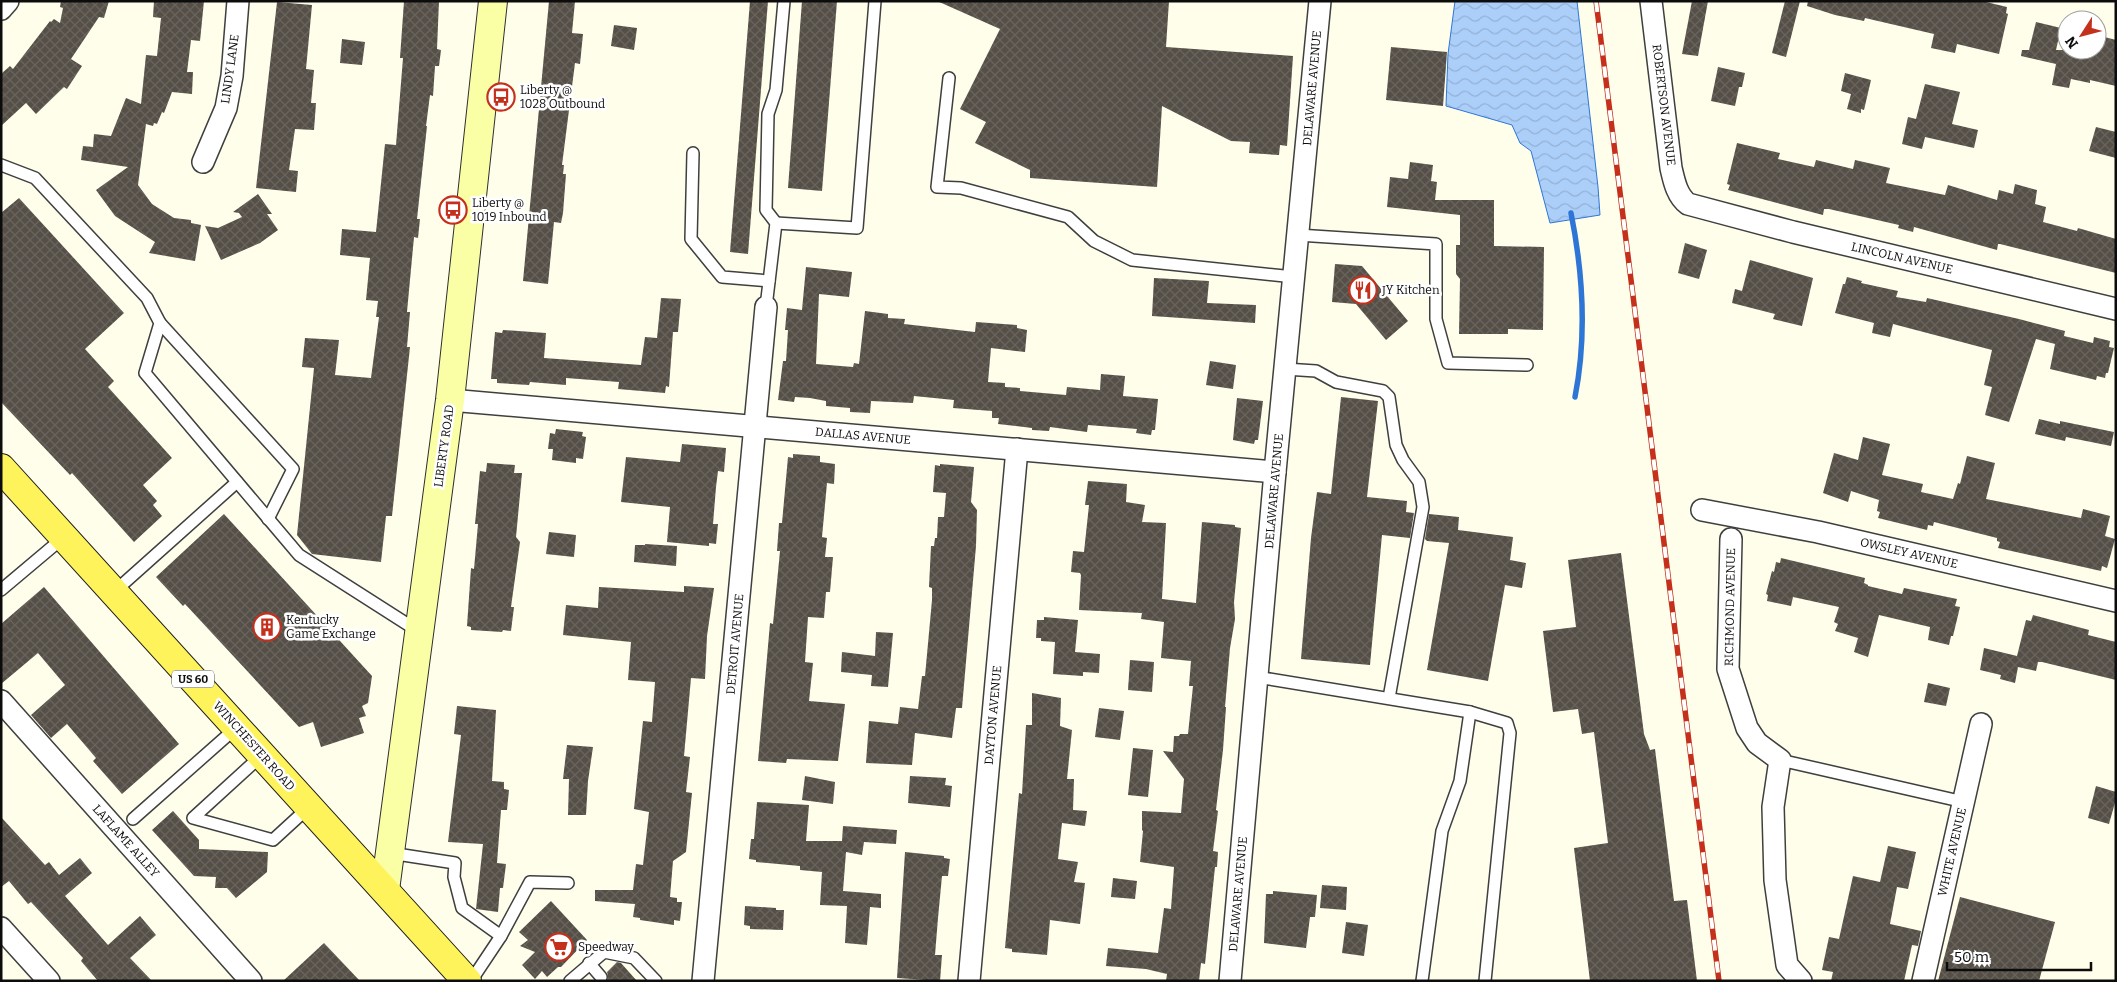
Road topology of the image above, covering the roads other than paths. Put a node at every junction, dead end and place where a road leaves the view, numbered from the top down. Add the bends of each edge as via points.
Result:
1 (8, 1) edge
2 (238, 1) edge
3 (493, 1) edge
4 (784, 1) edge
5 (875, 1) edge
6 (1320, 1) edge
7 (1651, 1) edge
8 (1, 9) edge
9 (949, 78) dead end
10 (693, 153) dead end
11 (203, 162) dead end
12 (2, 167) edge
13 (1688, 204) joint
14 (776, 223) junction
15 (1298, 235) junction
16 (1294, 278) junction
17 (770, 280) junction
18 (766, 307) joint
19 (2116, 309) edge
20 (160, 323) junction
21 (1527, 365) dead end
22 (1285, 369) junction
23 (450, 400) junction
24 (756, 426) junction
25 (1017, 449) junction
26 (1, 468) edge
27 (1275, 472) junction
28 (238, 482) junction
29 (1702, 510) dead end
30 (268, 519) junction
31 (64, 536) junction
32 (1731, 539) dead end
33 (1, 590) edge
34 (114, 592) junction
35 (2116, 601) edge
36 (419, 632) junction
37 (1257, 677) junction
38 (1390, 698) junction
39 (1, 701) edge
40 (1470, 712) junction
41 (1981, 724) dead end
42 (237, 727) junction
43 (262, 755) junction
44 (1780, 760) junction
45 (1964, 802) junction
46 (309, 807) junction
47 (133, 819) dead end
48 (390, 853) junction
49 (568, 883) dead end
50 (385, 890) junction
51 (1, 928) edge
52 (501, 936) junction
53 (589, 963) junction
54 (601, 977) dead end
55 (49, 981) edge
56 (252, 981) edge
57 (469, 981) edge
58 (570, 981) edge
59 (656, 981) edge
60 (703, 981) edge
61 (969, 981) edge
62 (1230, 981) edge
63 (1422, 981) edge
64 (1485, 981) edge
65 (1801, 981) edge
66 (1923, 981) edge

1 - 8 street
2 - 11 street, LINDY LANE via 226,108
3 - 23 main road, LIBERTY ROAD
4 - 14 lane via 776,90 768,114 766,210
5 - 14 lane via 857,228
6 - 15 street, DELAWARE AVENUE
7 - 13 street, ROBERTSON AVENUE via 1671,168 1676,189
9 - 16 lane via 937,186 961,188 1068,217 1094,241 1132,260
10 - 17 lane via 691,239 722,277
12 - 20 lane via 35,178 148,298
13 - 19 street, LINCOLN AVENUE
14 - 17 lane
15 - 16 street, DELAWARE AVENUE
15 - 21 lane via 1436,244 1436,319 1448,363
16 - 22 street, DELAWARE AVENUE
17 - 18 lane
18 - 24 street, DETROIT AVENUE
20 - 28 lane via 144,373
20 - 30 lane via 293,469
22 - 27 street, DELAWARE AVENUE
22 - 38 lane via 1316,371 1336,382 1383,391 1389,397 1396,445 1419,482 1423,507
23 - 24 street, DALLAS AVENUE
23 - 36 main road, LIBERTY ROAD
24 - 25 street, DALLAS AVENUE
24 - 60 street, DETROIT AVENUE
25 - 27 street, DALLAS AVENUE
25 - 61 street, DAYTON AVENUE
26 - 31 main road, WINCHESTER ROAD / US 60
27 - 37 street, DELAWARE AVENUE
28 - 30 lane
28 - 34 lane
29 - 35 street, OWSLEY AVENUE via 1818,532
30 - 36 lane via 299,555
31 - 33 lane
31 - 34 main road, WINCHESTER ROAD / US 60
32 - 44 street, RICHMOND AVENUE via 1728,669 1747,728 1757,744
34 - 42 main road, WINCHESTER ROAD / US 60
36 - 48 main road, LIBERTY ROAD
37 - 38 lane
37 - 62 street, DELAWARE AVENUE
38 - 40 lane
39 - 56 street, LAFLAME ALLEY
40 - 63 lane via 1460,781 1442,831
40 - 64 lane via 1507,723 1510,733
41 - 45 street, WHITE AVENUE
42 - 43 main road, WINCHESTER ROAD / US 60
42 - 47 lane
43 - 46 main road, WINCHESTER ROAD / US 60
43 - 46 lane via 193,818 273,840
44 - 45 lane
44 - 65 street via 1773,807 1775,880 1787,965
45 - 66 street, WHITE AVENUE
46 - 50 main road, WINCHESTER ROAD / US 60
48 - 50 main road, LIBERTY ROAD
48 - 52 lane via 455,863 454,877 462,908
49 - 52 lane via 530,882
50 - 57 main road, WINCHESTER ROAD / US 60
51 - 55 street
52 - 57 lane
53 - 54 lane
53 - 58 lane
53 - 59 lane via 604,952 634,958

